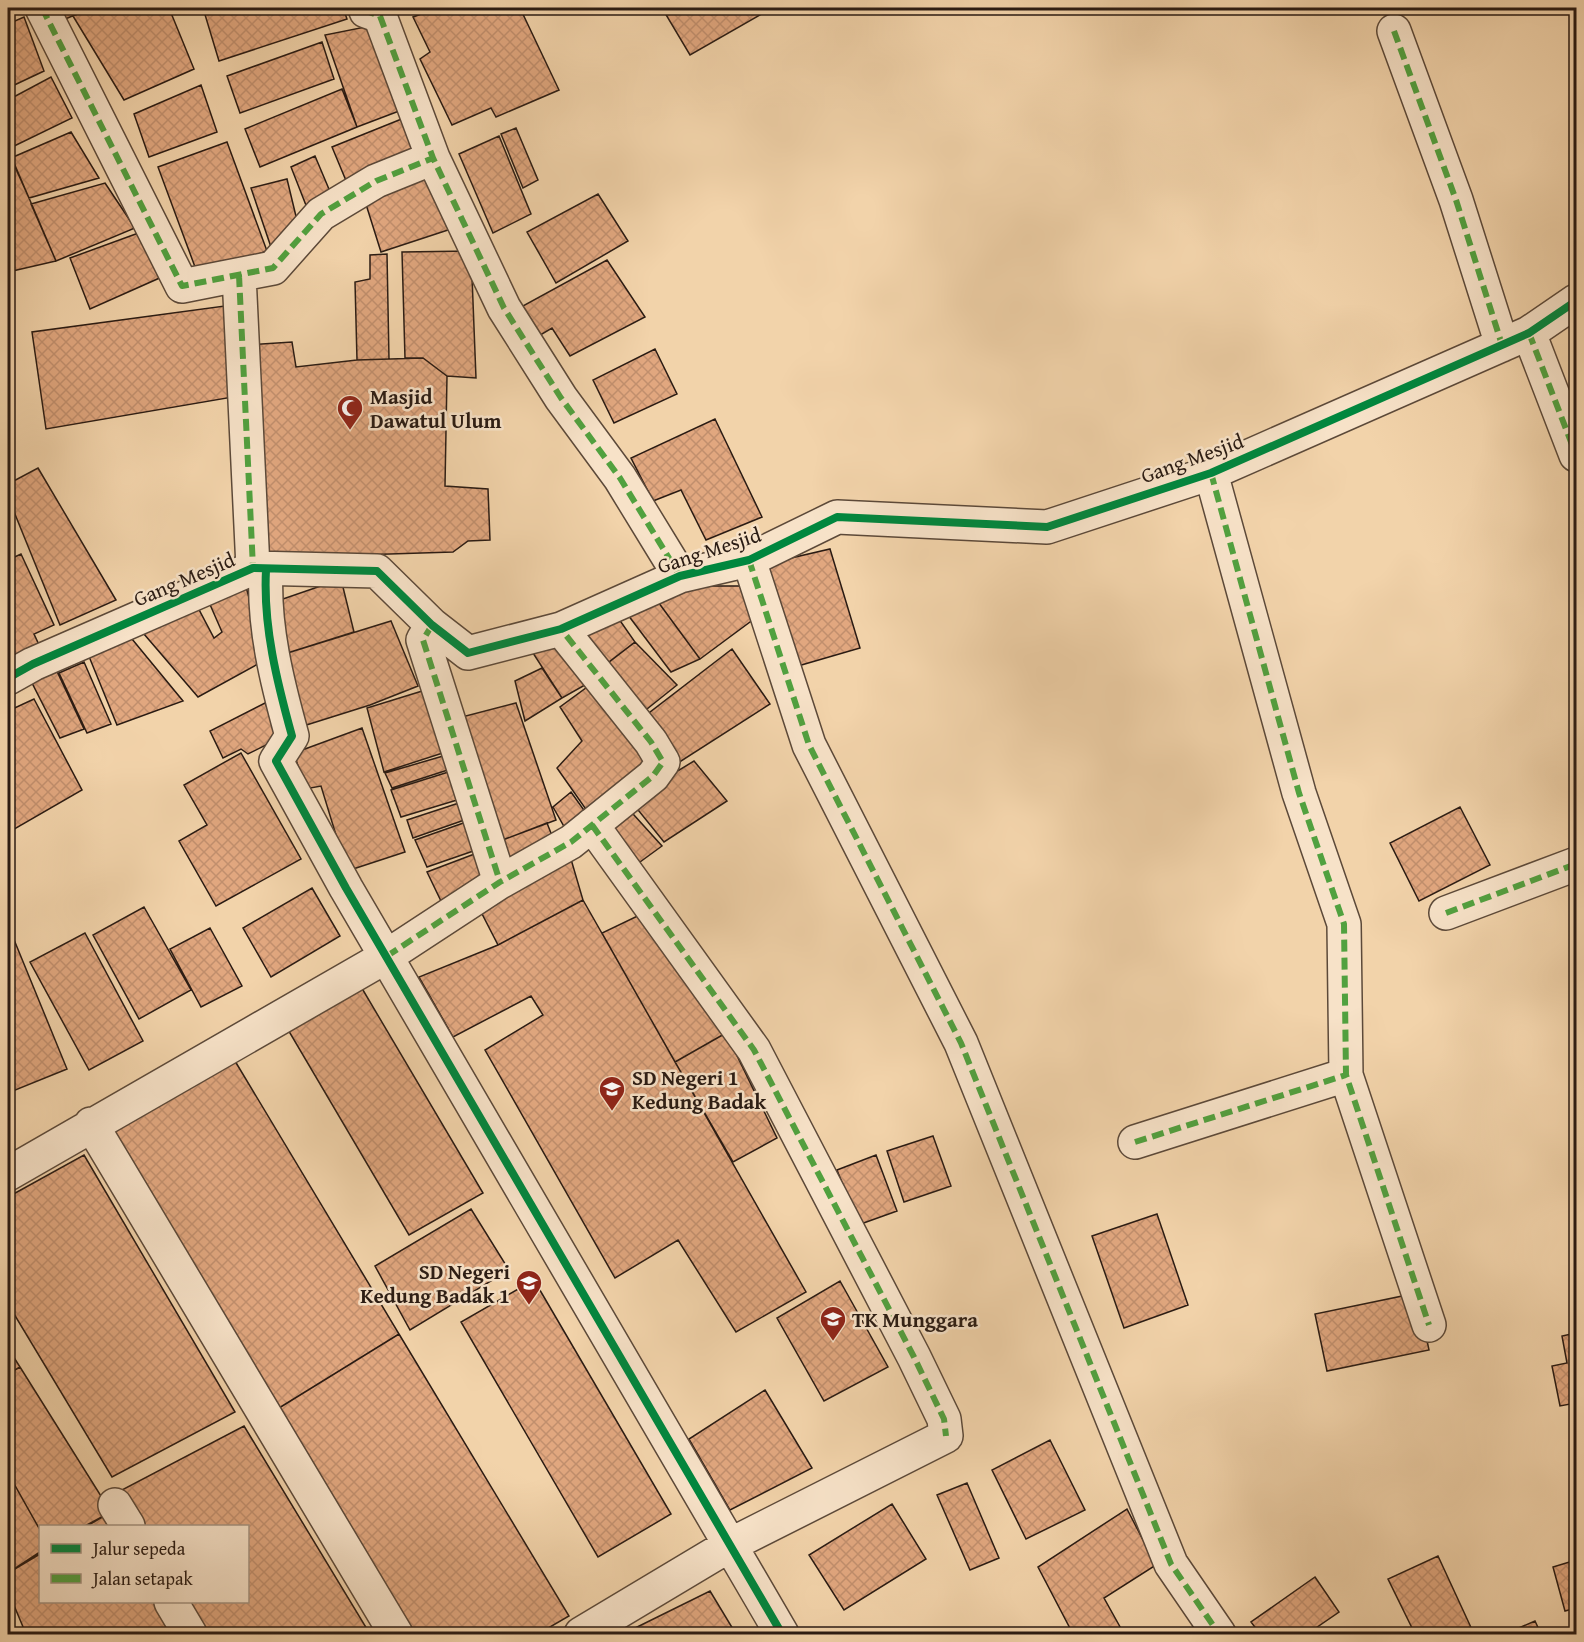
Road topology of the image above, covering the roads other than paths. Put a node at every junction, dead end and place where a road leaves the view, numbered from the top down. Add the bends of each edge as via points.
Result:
1 (42, 8) edge
2 (365, 8) edge
3 (1394, 32) dead end
4 (433, 158) junction
5 (239, 275) junction
6 (1576, 301) edge
7 (1516, 339) junction
8 (1576, 455) edge
9 (1211, 473) junction
10 (749, 560) junction
11 (260, 569) junction
12 (680, 576) junction
13 (432, 625) junction
14 (561, 629) junction
15 (8, 678) edge
16 (592, 825) junction
17 (1576, 864) edge
18 (500, 882) junction
19 (1446, 913) dead end
20 (387, 956) junction
21 (1346, 1075) junction
22 (91, 1124) junction
23 (1135, 1142) dead end
24 (8, 1174) edge
25 (1429, 1325) dead end
26 (728, 1546) junction
27 (172, 1603) edge
28 (190, 1635) edge
29 (396, 1635) edge
30 (581, 1635) edge
31 (782, 1635) edge
32 (1220, 1635) edge

1 - 5 street via 182,286
2 - 4 street via 380,16
3 - 7 street via 1456,200
4 - 5 street via 376,182 321,214 273,268
4 - 12 street via 504,308 561,398 620,478
5 - 11 street
6 - 7 street, Gang Mesjid
7 - 8 street
7 - 9 street, Gang Mesjid
9 - 10 street, Gang Mesjid via 1047,527 837,517
9 - 21 street via 1299,793 1344,924
10 - 12 street, Gang Mesjid
10 - 32 street via 809,744 961,1043 1171,1564
11 - 13 street, Gang Mesjid via 377,571
11 - 15 street, Gang Mesjid
11 - 20 street via 279,691 292,736 276,761
12 - 14 street, Gang Mesjid
13 - 14 street, Gang Mesjid via 468,653
13 - 18 street via 423,640
14 - 16 street via 663,762 653,776
16 - 18 street via 571,842
16 - 26 street via 754,1050 944,1419 946,1436
17 - 19 street
18 - 20 street
20 - 22 street
20 - 26 street
21 - 23 street
21 - 25 street
22 - 24 street
22 - 29 street
26 - 30 street
26 - 31 street
27 - 28 street

